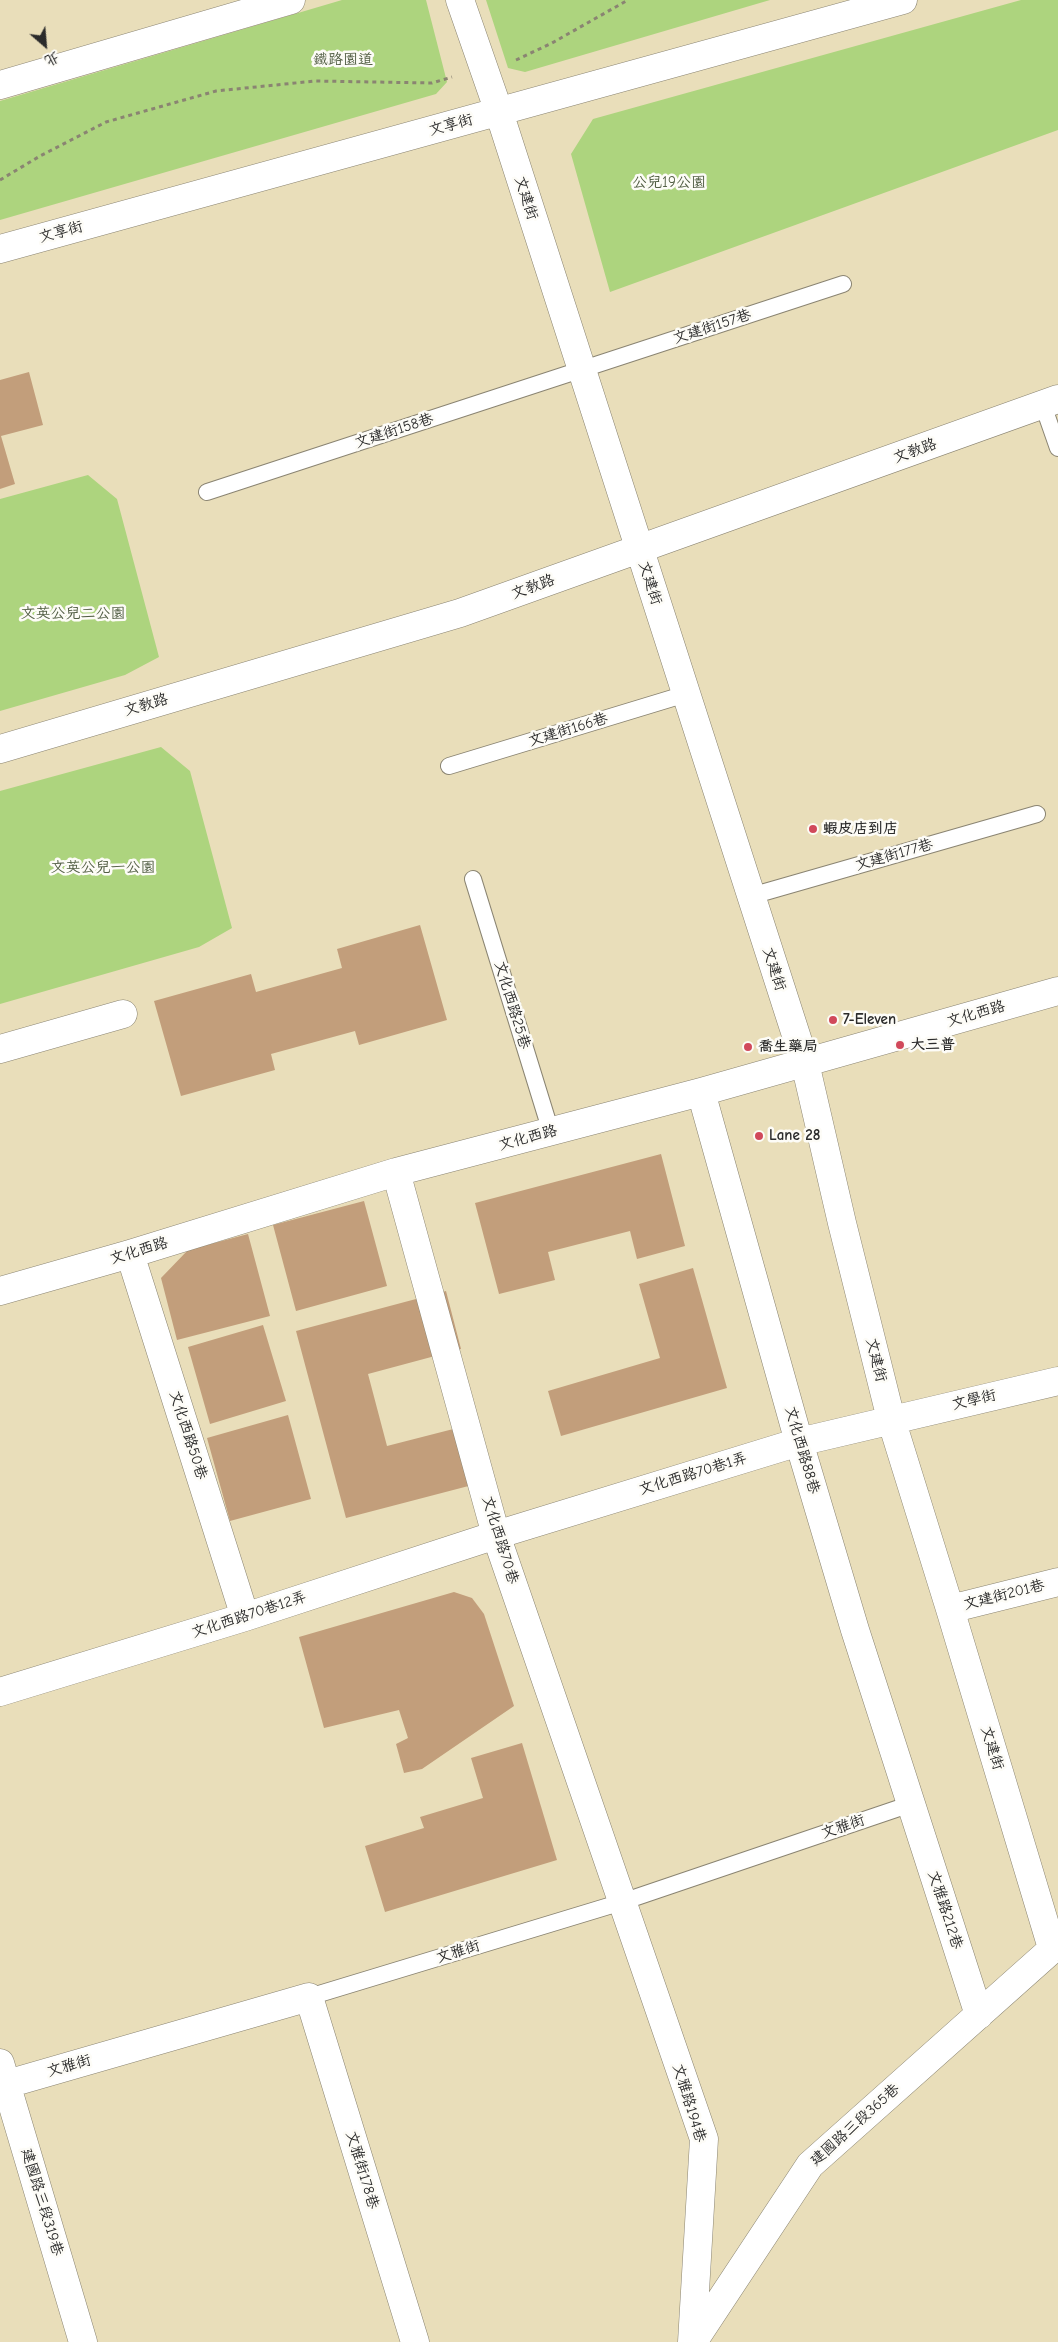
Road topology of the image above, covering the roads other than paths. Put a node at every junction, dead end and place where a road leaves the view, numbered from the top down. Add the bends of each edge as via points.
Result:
1 (291, 0) edge
2 (460, 0) edge
3 (903, 0) edge
4 (0, 85) edge
5 (499, 112) junction
6 (0, 249) edge
7 (843, 284) dead end
8 (582, 369) junction
9 (1051, 402) edge
10 (1058, 448) edge
11 (207, 492) dead end
12 (639, 549) junction
13 (686, 694) junction
14 (0, 749) edge
15 (449, 766) dead end
16 (1037, 814) dead end
17 (473, 879) dead end
18 (751, 896) junction
19 (1058, 991) edge
20 (123, 1014) dead end
21 (0, 1049) edge
22 (805, 1063) junction
23 (701, 1092) junction
24 (551, 1132) junction
25 (396, 1172) junction
26 (130, 1254) junction
27 (0, 1291) edge
28 (1058, 1380) edge
29 (891, 1419) junction
30 (799, 1442) junction
31 (496, 1535) junction
32 (1058, 1582) edge
33 (950, 1609) junction
34 (245, 1617) junction
35 (0, 1692) edge
36 (911, 1804) junction
37 (622, 1902) junction
38 (1055, 1946) edge
39 (309, 1998) junction
40 (978, 2016) junction
41 (2, 2078) edge
42 (83, 2342) edge
43 (415, 2342) edge
44 (693, 2342) edge

1 - 4 street
2 - 5 street, 文建街
3 - 5 street, 文享街
5 - 6 street, 文享街
5 - 8 street, 文建街
7 - 8 lane, 文建街157巷
8 - 11 lane, 文建街158巷
8 - 12 street, 文建街
9 - 10 lane
9 - 12 street, 文教路
12 - 13 street, 文建街
12 - 14 street, 文教路 via 460,613
13 - 15 lane, 文建街166巷
13 - 18 street, 文建街
16 - 18 lane, 文建街177巷
17 - 24 lane, 文化西路25巷
18 - 22 street, 文建街
19 - 22 street, 文化西路
20 - 21 street
22 - 23 street, 文化西路
22 - 29 street, 文建街
23 - 24 street, 文化西路
23 - 30 street, 文化西路88巷
24 - 25 street, 文化西路
25 - 26 street, 文化西路
25 - 31 street, 文化西路70巷
26 - 27 street, 文化西路
26 - 34 street, 文化西路50巷
28 - 29 street, 文學街
29 - 30 street, 文化西路70巷1弄
29 - 33 street, 文建街
30 - 31 street, 文化西路70巷1弄
30 - 36 street, 文化西路88巷
31 - 34 street, 文化西路70巷12弄
31 - 37 street, 文化西路70巷
32 - 33 street, 文建街201巷
33 - 38 street, 文建街
34 - 35 street, 文化西路70巷12弄
36 - 37 lane, 文雅街
36 - 40 street, 文雅路212巷
37 - 39 lane, 文雅街
37 - 44 street, 文雅路194巷 via 704,2139
38 - 40 street, 建國路三段365巷
39 - 41 street, 文雅街
39 - 43 street, 文雅街178巷
40 - 44 street, 建國路三段365巷 via 810,2165
41 - 42 street, 建國路三段319巷

